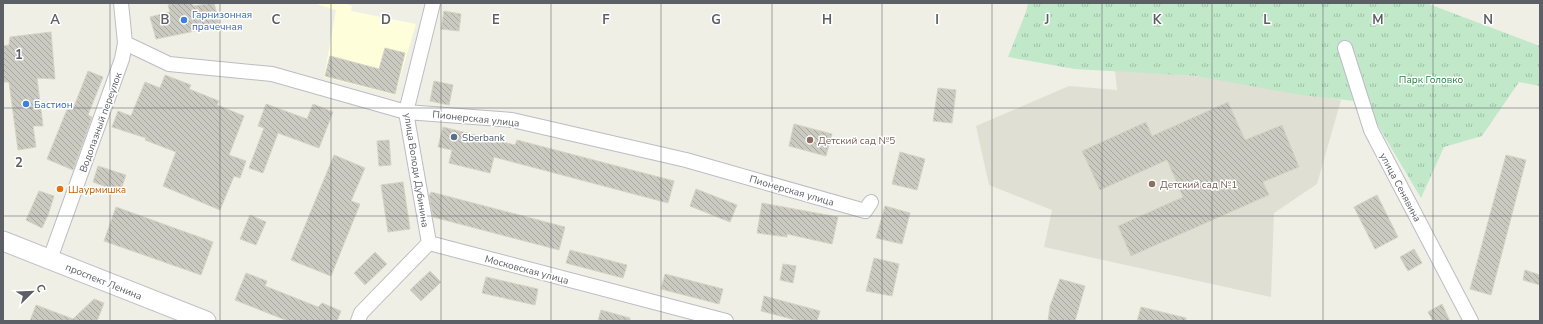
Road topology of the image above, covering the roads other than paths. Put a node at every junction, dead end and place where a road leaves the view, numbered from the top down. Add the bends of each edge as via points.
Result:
1 (121, 3) edge
2 (433, 3) edge
3 (125, 43) junction
4 (1345, 48) dead end
5 (406, 112) junction
6 (871, 202) dead end
7 (3, 241) edge
8 (429, 243) junction
9 (50, 259) junction
10 (206, 321) edge
11 (358, 321) edge
12 (726, 321) edge
13 (1471, 321) edge

1 - 3 street, Водолазный переулок
2 - 5 street, улица Володи Дубинина
3 - 5 street, Пионерская улица via 168,64 272,74
3 - 9 street, Водолазный переулок via 103,117
4 - 13 street, улица Сенявина via 1371,130
5 - 6 street, Пионерская улица via 512,120 686,160 865,211
5 - 8 street, улица Володи Дубинина
7 - 9 main road, проспект Ленина
8 - 11 street via 361,313
8 - 12 street, Московская улица
9 - 10 main road, проспект Ленина

